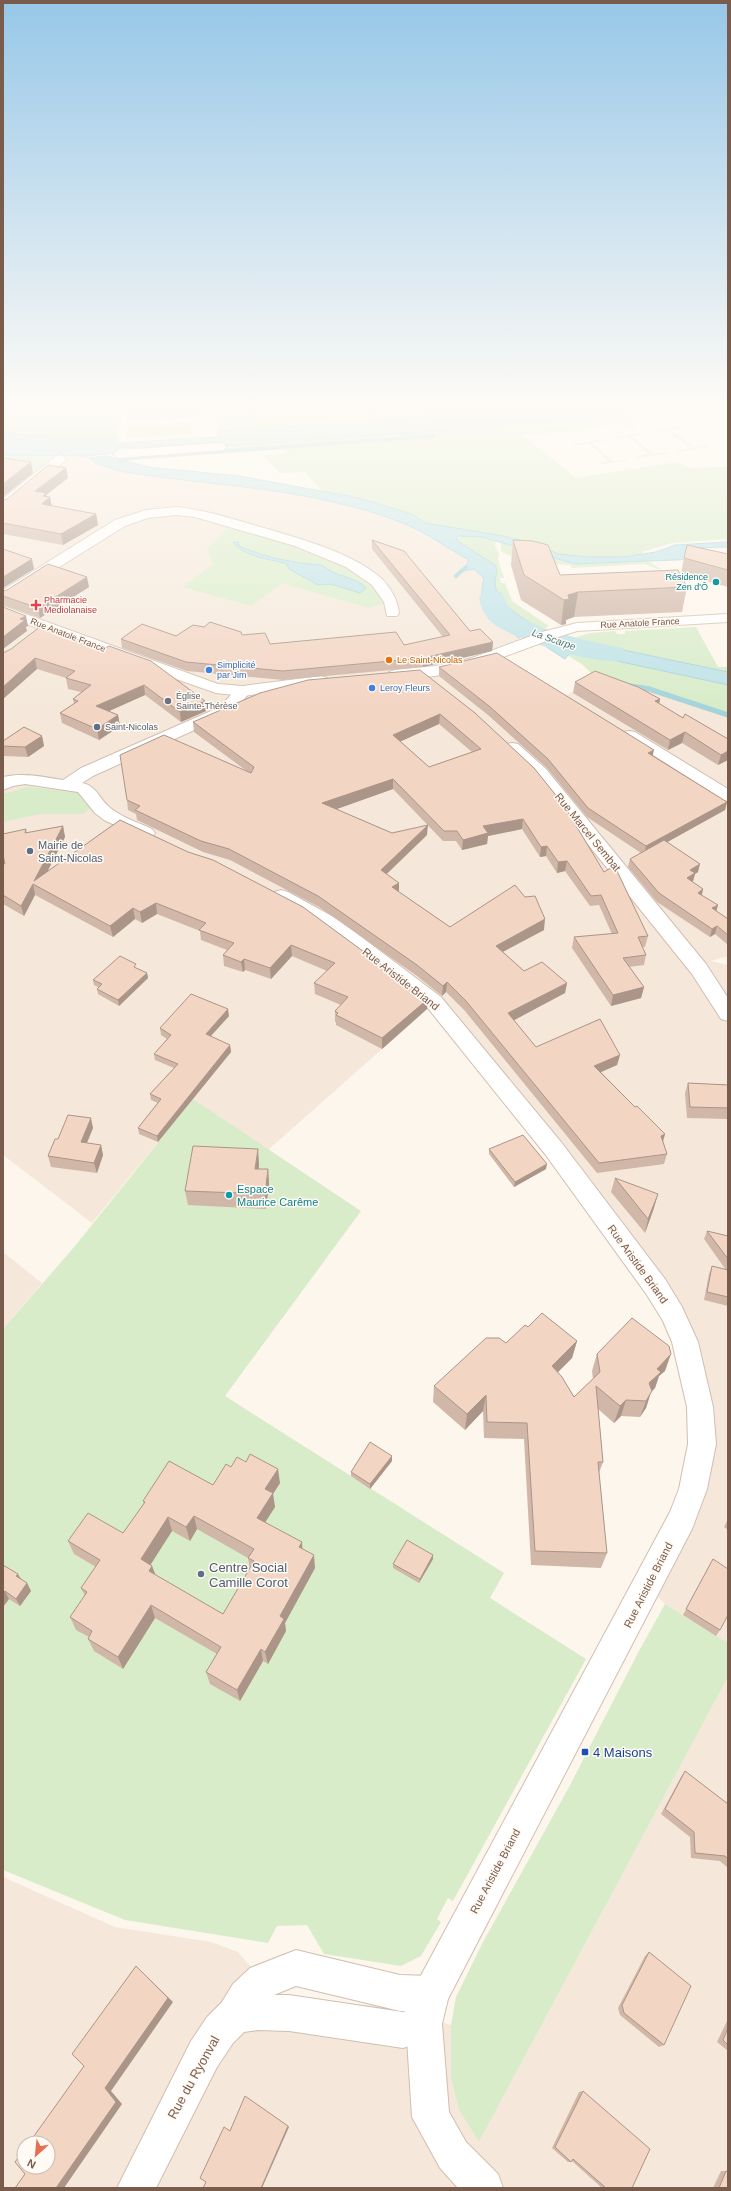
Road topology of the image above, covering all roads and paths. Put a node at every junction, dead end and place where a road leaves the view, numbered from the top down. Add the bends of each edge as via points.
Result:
1 (3, 596) edge
2 (3, 610) edge
3 (392, 613) dead end
4 (728, 618) edge
5 (498, 655) junction
6 (512, 664) edge
7 (422, 673) junction
8 (382, 676) edge
9 (333, 680) edge
10 (440, 687) edge
11 (243, 691) junction
12 (619, 730) edge
13 (502, 739) edge
14 (5, 781) edge
15 (67, 785) junction
16 (728, 796) edge
17 (165, 842) edge
18 (261, 885) edge
19 (728, 1014) edge
20 (428, 2009) junction
21 (136, 2188) edge
22 (484, 2188) edge

1 - 3 street via 120,523 146,514 176,511 196,513 250,528 351,564 377,582 391,602
2 - 11 street, Rue Anatole France via 39,630 216,688
4 - 5 street, Rue Anatole France via 582,626 552,633
5 - 6 street
5 - 7 street
7 - 8 street
7 - 10 street
9 - 11 street, Rue Anatole France
11 - 15 street via 226,710 88,772
12 - 16 street
13 - 19 street, Rue Marcel Sembat via 540,773 699,969
14 - 15 street via 25,779
15 - 17 street via 84,788 101,810
18 - 20 street, Rue Aristide Briand via 332,925 434,1002 454,1025 552,1148 656,1287 685,1342 700,1407 702,1444 693,1489 682,1520
20 - 21 street, Rue du Ryonval via 403,2030 289,2013 258,2012 235,2015 220,2030 204,2054
20 - 22 street via 431,2117 453,2155

